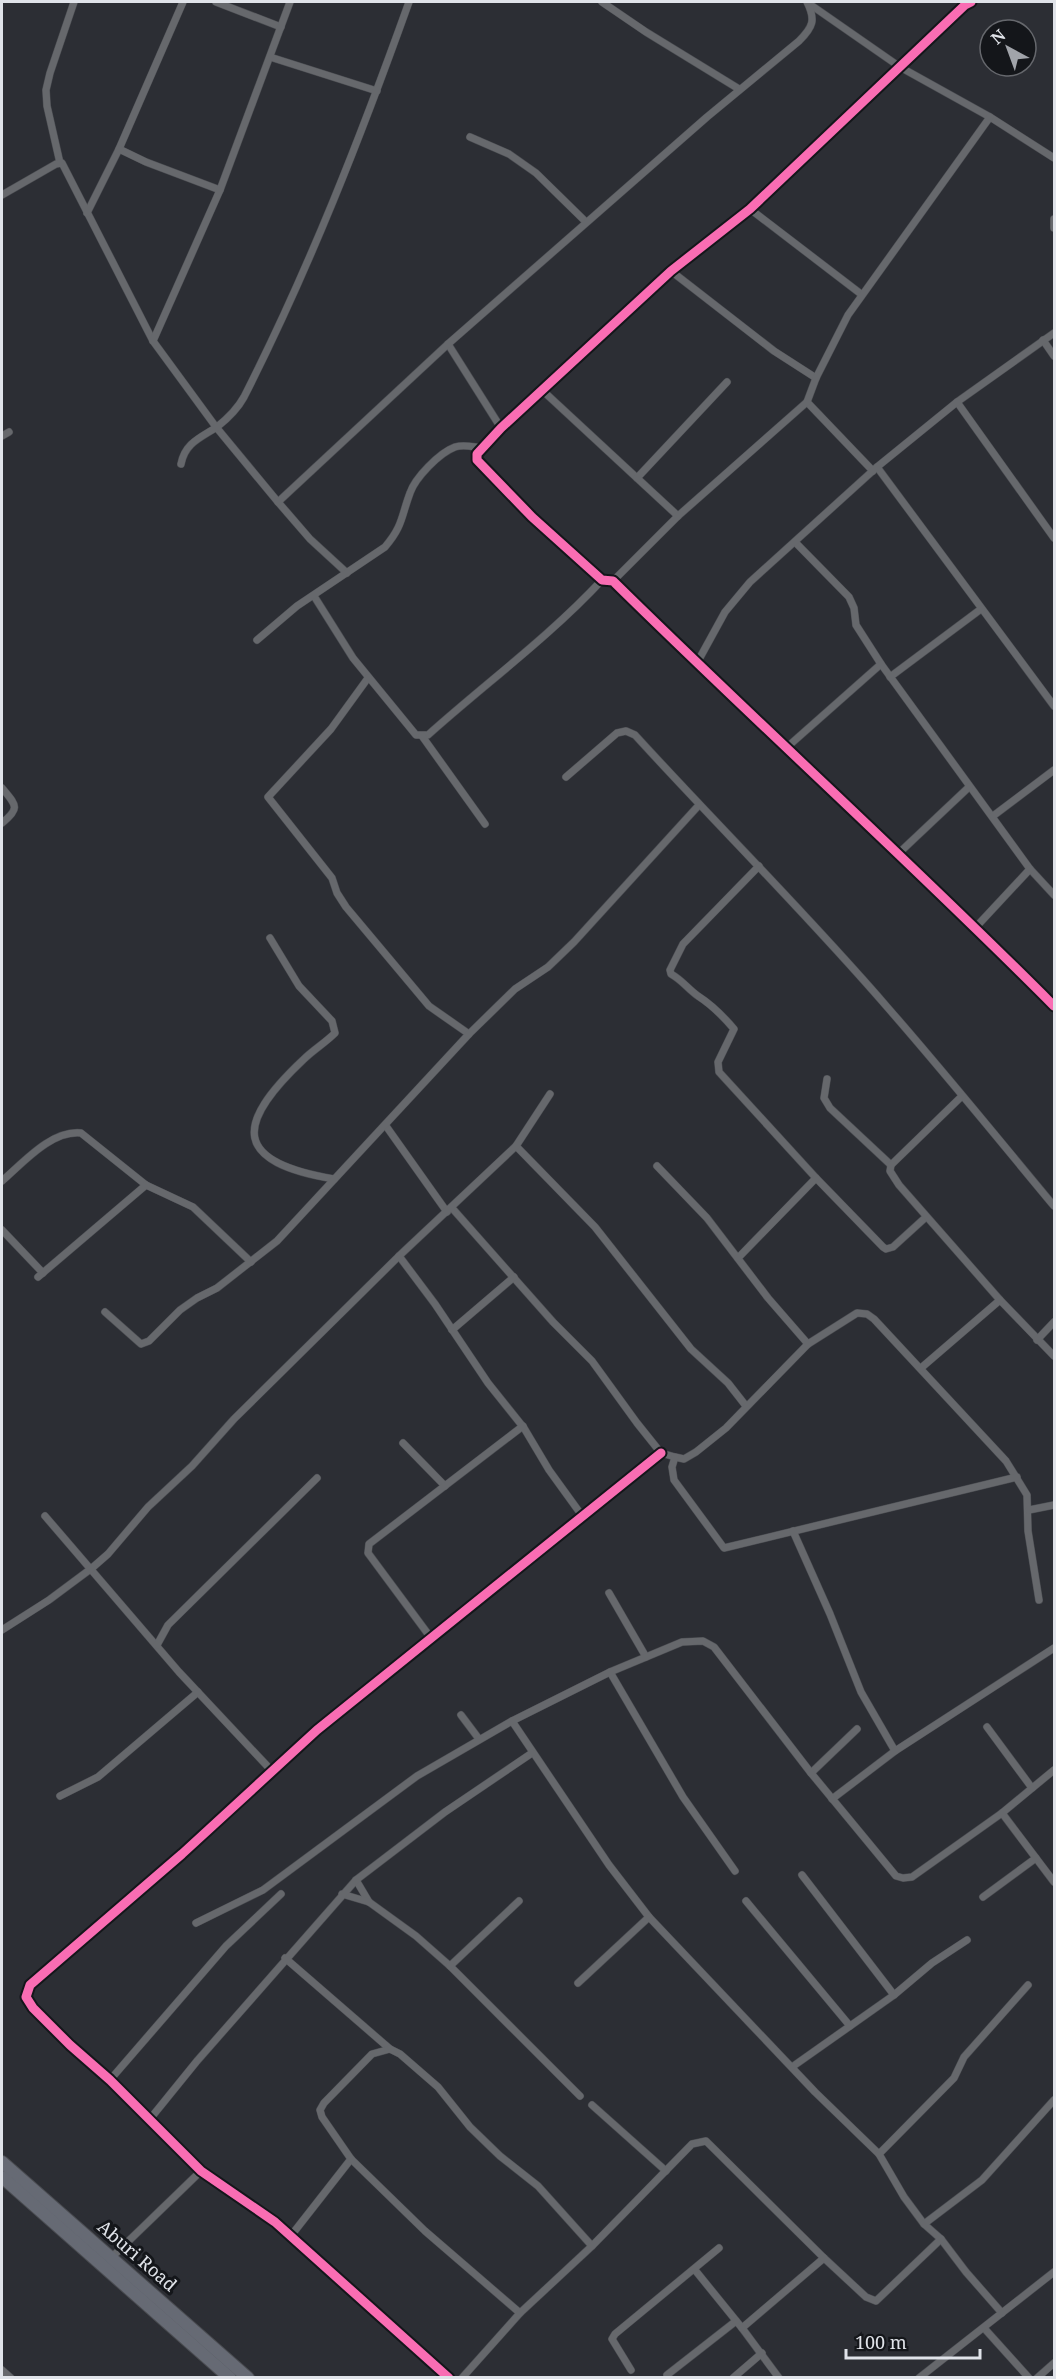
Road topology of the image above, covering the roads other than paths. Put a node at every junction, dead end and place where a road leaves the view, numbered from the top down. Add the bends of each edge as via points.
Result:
1 (74, 2) edge
2 (183, 2) edge
3 (216, 2) edge
4 (290, 2) edge
5 (409, 2) edge
6 (602, 2) edge
7 (808, 2) edge
8 (971, 2) edge
9 (281, 27) junction
10 (270, 57) junction
11 (900, 67) junction
12 (740, 89) junction
13 (377, 91) junction
14 (990, 117) junction
15 (470, 137) dead end
16 (118, 149) junction
17 (1054, 158) edge
18 (60, 163) junction
19 (220, 190) junction
20 (2, 195) edge
21 (750, 208) junction
22 (87, 213) junction
23 (1054, 219) edge
24 (586, 222) junction
25 (1054, 228) edge
26 (671, 271) junction
27 (861, 294) junction
28 (1054, 333) edge
29 (1043, 340) junction
30 (153, 341) junction
31 (448, 344) junction
32 (1054, 356) edge
33 (816, 378) junction
34 (727, 382) dead end
35 (542, 390) junction
36 (807, 402) junction
37 (957, 402) junction
38 (216, 427) junction
39 (501, 428) junction
40 (9, 432) dead end
41 (2, 436) edge
42 (483, 448) junction
43 (181, 464) dead end
44 (875, 469) junction
45 (637, 478) junction
46 (278, 502) junction
47 (678, 516) junction
48 (1054, 538) edge
49 (795, 542) junction
50 (347, 573) junction
51 (602, 580) junction
52 (613, 580) junction
53 (314, 596) junction
54 (981, 609) junction
55 (257, 640) dead end
56 (697, 663) junction
57 (881, 664) junction
58 (890, 677) junction
59 (368, 678) junction
60 (1054, 706) edge
61 (422, 736) junction
62 (785, 749) junction
63 (1054, 770) edge
64 (566, 777) dead end
65 (2, 788) edge
66 (969, 788) junction
67 (699, 805) junction
68 (993, 816) junction
69 (2, 823) edge
70 (485, 824) dead end
71 (898, 853) junction
72 (759, 866) junction
73 (1030, 869) junction
74 (1054, 895) edge
75 (976, 927) junction
76 (270, 938) dead end
77 (1054, 1006) edge
78 (469, 1034) junction
79 (827, 1079) dead end
80 (550, 1094) dead end
81 (962, 1096) junction
82 (386, 1126) junction
83 (516, 1146) junction
84 (891, 1165) junction
85 (657, 1166) dead end
86 (816, 1178) junction
87 (334, 1179) junction
88 (2, 1181) edge
89 (146, 1185) junction
90 (1054, 1206) edge
91 (450, 1210) junction
92 (926, 1217) junction
93 (2, 1230) edge
94 (399, 1256) junction
95 (738, 1258) junction
96 (251, 1262) junction
97 (514, 1277) junction
98 (1000, 1300) junction
99 (105, 1312) dead end
100 (1054, 1322) edge
101 (452, 1330) junction
102 (1037, 1340) junction
103 (808, 1344) junction
104 (1054, 1356) edge
105 (921, 1368) junction
106 (746, 1406) junction
107 (523, 1426) junction
108 (403, 1443) dead end
109 (661, 1453) junction
110 (675, 1457) junction
111 (1017, 1477) junction
112 (317, 1478) dead end
113 (445, 1486) junction
114 (1054, 1505) edge
115 (1029, 1509) junction
116 (45, 1516) dead end
117 (583, 1516) junction
118 (793, 1532) junction
119 (92, 1568) junction
120 (609, 1593) dead end
121 (1039, 1600) dead end
122 (2, 1619) edge
123 (4, 1628) edge
124 (431, 1638) junction
125 (157, 1645) junction
126 (1054, 1648) edge
127 (646, 1657) junction
128 (610, 1672) junction
129 (198, 1692) junction
130 (461, 1715) dead end
131 (512, 1720) junction
132 (987, 1727) dead end
133 (857, 1729) dead end
134 (479, 1739) junction
135 (895, 1751) junction
136 (532, 1753) junction
137 (271, 1770) junction
138 (1054, 1770) edge
139 (811, 1773) junction
140 (1032, 1788) junction
141 (60, 1796) dead end
142 (832, 1799) junction
143 (1002, 1813) junction
144 (1036, 1858) junction
145 (735, 1871) dead end
146 (802, 1875) dead end
147 (356, 1880) junction
148 (1054, 1882) edge
149 (280, 1894) dead end
150 (342, 1894) junction
151 (983, 1897) dead end
152 (519, 1901) dead end
153 (747, 1901) dead end
154 (369, 1902) junction
155 (649, 1917) junction
156 (196, 1923) dead end
157 (967, 1940) dead end
158 (285, 1958) junction
159 (450, 1966) junction
160 (579, 1983) dead end
161 (1028, 1985) dead end
162 (894, 1995) junction
163 (850, 2026) junction
164 (390, 2049) junction
165 (792, 2067) junction
166 (110, 2080) junction
167 (580, 2096) dead end
168 (1054, 2100) edge
169 (591, 2105) dead end
170 (150, 2119) junction
171 (879, 2154) junction
172 (351, 2159) junction
173 (2, 2162) edge
174 (201, 2171) junction
175 (666, 2171) junction
176 (2, 2177) edge
177 (924, 2224) junction
178 (290, 2237) junction
179 (941, 2238) junction
180 (592, 2246) junction
181 (719, 2248) dead end
182 (111, 2258) junction
183 (824, 2258) junction
184 (695, 2270) junction
185 (1054, 2272) edge
186 (520, 2313) junction
187 (1002, 2313) junction
188 (736, 2321) junction
189 (742, 2328) junction
190 (984, 2328) junction
191 (762, 2353) junction
192 (1054, 2363) edge
193 (2, 2370) edge
194 (632, 2370) dead end
195 (216, 2373) edge
196 (667, 2374) dead end
197 (11, 2378) edge
198 (230, 2378) edge
199 (248, 2378) edge
200 (449, 2378) edge
201 (462, 2378) edge
202 (733, 2378) edge
203 (779, 2378) edge
204 (919, 2378) edge
205 (1029, 2378) edge
206 (1037, 2378) edge

1 - 18 street via 46,90
2 - 16 street
3 - 9 street
4 - 9 street
5 - 13 street
6 - 12 street
7 - 11 street
7 - 12 street via 813,19 809,31
8 - 11 street
9 - 10 street
10 - 13 street
10 - 19 street
11 - 14 street
11 - 21 street
12 - 24 street
13 - 38 street via 277,333 241,402
14 - 17 street
14 - 27 street
15 - 24 street via 509,154 536,173
16 - 19 street
16 - 22 street
18 - 20 street
18 - 22 street
19 - 30 street
21 - 26 street
21 - 27 street
22 - 30 street
23 - 25 street
24 - 31 street
26 - 33 street via 774,351
26 - 35 street
27 - 33 street
28 - 29 street
29 - 32 street
29 - 37 street
30 - 38 street
31 - 39 street
31 - 46 street
33 - 36 street
34 - 45 street
35 - 39 street
35 - 45 street
36 - 44 street
36 - 47 street
37 - 44 street
37 - 48 street
38 - 43 street via 190,444
38 - 46 street
39 - 42 street
40 - 41 street
42 - 50 street via 454,448 424,472 409,494 395,536
42 - 51 street via 477,454 480,464 532,518
44 - 49 street
44 - 54 street
45 - 47 street
46 - 50 street
47 - 52 street
49 - 56 street via 735,597
49 - 57 street via 853,602 856,625
50 - 53 street
51 - 52 street
51 - 61 street via 542,638 428,735
52 - 56 street
53 - 55 street
53 - 59 street
54 - 58 street
54 - 60 street
56 - 62 street
57 - 58 street
57 - 62 street
58 - 66 street
59 - 61 street via 416,735
59 - 78 street via 331,729 268,797 332,878 346,907 395,966 429,1006
61 - 70 street
62 - 71 street
63 - 68 street
64 - 67 street via 617,733 626,731 635,735
65 - 69 street via 15,808
66 - 68 street
66 - 71 street
67 - 72 street
67 - 78 street via 574,942 548,967 515,989
68 - 73 street
71 - 75 street
72 - 81 street
72 - 86 street via 683,944 670,970 708,1000 734,1029 718,1062 719,1072
73 - 74 street
73 - 75 street
75 - 77 street
76 - 87 street via 299,986 332,1021 335,1033 262,1104 255,1120 254,1137 269,1159 287,1169
78 - 82 street
79 - 84 street via 824,1098 830,1108
80 - 83 street
81 - 84 street
81 - 90 street
82 - 87 street
82 - 91 street
83 - 91 street
83 - 106 street via 596,1227 691,1349 728,1383
84 - 92 street via 893,1178
85 - 95 street via 707,1218
86 - 92 street via 886,1249
86 - 95 street
87 - 96 street via 277,1241
88 - 89 street via 40,1149 72,1132 81,1133
89 - 93 street via 40,1275
89 - 96 street via 194,1207
91 - 94 street
91 - 97 street
92 - 98 street
94 - 101 street
94 - 119 street via 234,1419
95 - 103 street
96 - 99 street via 217,1288 196,1298 141,1344
97 - 101 street
97 - 109 street via 592,1361
98 - 102 street
98 - 105 street
100 - 102 street
101 - 107 street
102 - 104 street
103 - 105 street via 857,1313 867,1314
103 - 106 street
105 - 111 street
106 - 110 street via 696,1452 684,1458
107 - 113 street
107 - 117 street
108 - 113 street
109 - 110 street
109 - 117 street
110 - 118 street via 674,1480 724,1548
111 - 115 street via 1027,1495
111 - 118 street
112 - 125 street via 168,1625
113 - 124 street via 367,1549
114 - 115 street
115 - 121 street via 1028,1531
116 - 119 street
117 - 124 street
118 - 135 street via 861,1692
119 - 123 street
119 - 125 street
120 - 127 street
122 - 123 street
124 - 137 street
125 - 129 street
126 - 135 street
127 - 128 street
127 - 139 street via 682,1642 703,1641 714,1647
128 - 131 street
128 - 145 street via 683,1797
129 - 137 street
129 - 141 street via 98,1777
130 - 134 street
131 - 134 street
131 - 136 street
132 - 140 street
133 - 139 street
134 - 156 street via 417,1776 263,1890
135 - 142 street
136 - 147 street via 445,1812
136 - 155 street
137 - 166 street via 182,1854 30,1985 26,1997 33,2008
138 - 140 street
139 - 142 street
140 - 143 street
142 - 143 street via 896,1876 903,1878 912,1877
143 - 144 street
144 - 148 street
144 - 151 street
146 - 162 street
147 - 150 street
147 - 154 street
149 - 166 street via 226,1946
150 - 154 street
150 - 158 street
152 - 159 street
153 - 163 street
154 - 159 street
155 - 160 street
155 - 165 street
157 - 162 street
158 - 164 street
158 - 170 street
159 - 167 street
161 - 171 street via 964,2056 954,2078
162 - 163 street
163 - 165 street
164 - 172 street via 372,2054 320,2110
164 - 180 street via 438,2087 470,2127 538,2186
165 - 171 street
166 - 170 street
168 - 177 street via 982,2180
169 - 175 street
170 - 174 street
171 - 177 street
172 - 178 street
172 - 186 street via 425,2231
173 - 182 highway, Aburi Road
174 - 178 street
174 - 182 street
175 - 180 street
175 - 183 street via 692,2144 706,2141
176 - 195 highway, Aburi Road
177 - 179 street
178 - 200 street
179 - 183 street via 876,2301 866,2297
179 - 187 street
180 - 186 street
181 - 184 street
182 - 199 highway, Aburi Road
183 - 189 street
184 - 188 street
184 - 194 street via 615,2334 614,2345
185 - 187 street
186 - 201 street
187 - 190 street
188 - 189 street
188 - 196 street
189 - 191 street
190 - 204 street
190 - 205 street
191 - 202 street
191 - 203 street
192 - 206 street
193 - 197 street
195 - 198 highway, Aburi Road

